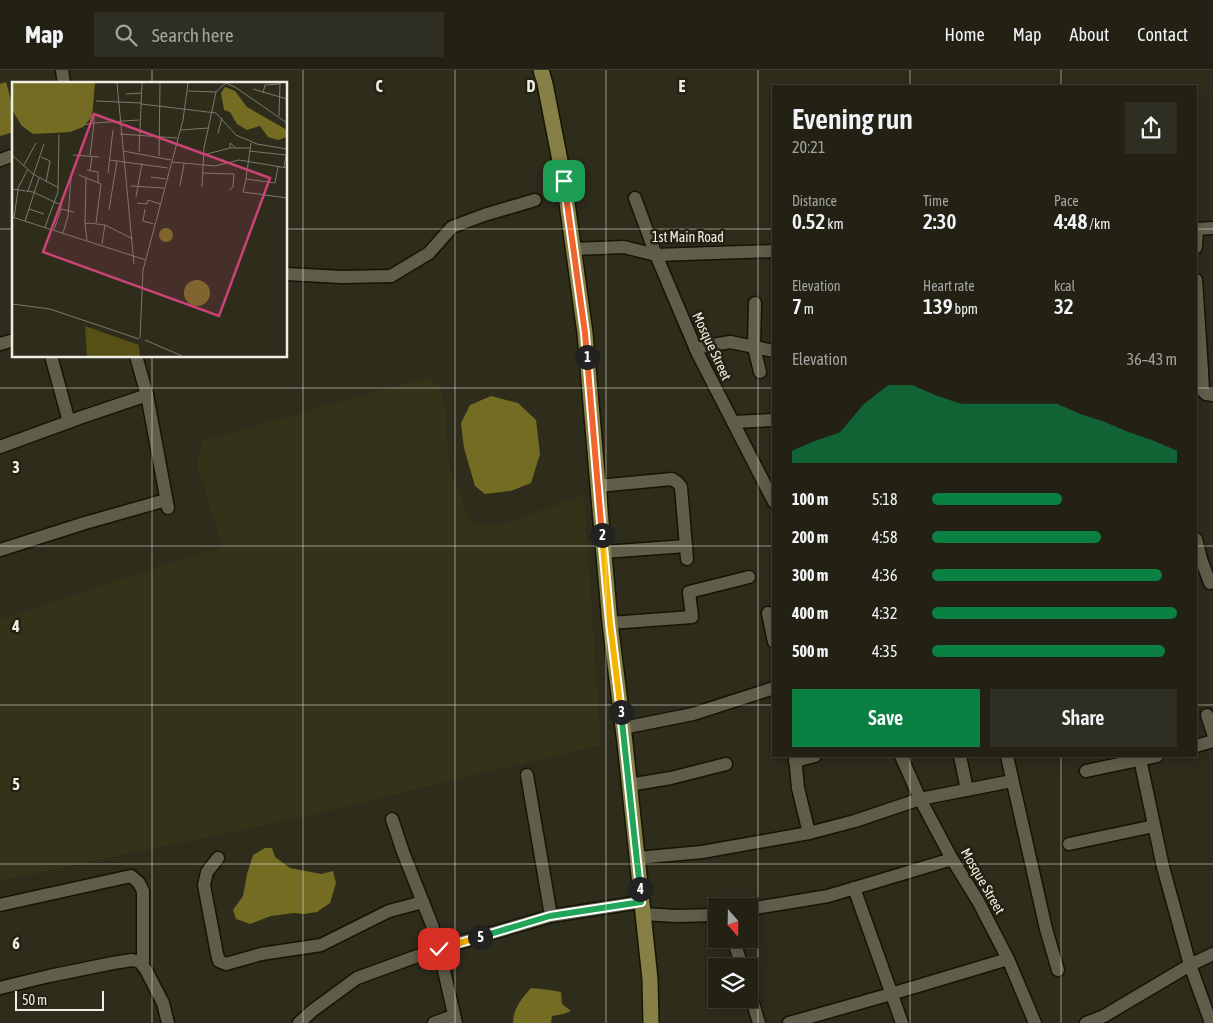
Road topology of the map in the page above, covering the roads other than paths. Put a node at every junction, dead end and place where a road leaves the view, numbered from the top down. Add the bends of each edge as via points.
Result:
1 (541, 70) edge
2 (12, 156) edge
3 (0, 160) edge
4 (635, 198) dead end
5 (535, 200) dead end
6 (1213, 228) edge
7 (1197, 229) edge
8 (573, 249) junction
9 (772, 251) edge
10 (656, 255) junction
11 (288, 274) edge
12 (755, 303) dead end
13 (1197, 311) edge
14 (754, 347) junction
15 (695, 348) junction
16 (772, 351) edge
17 (52, 358) edge
18 (137, 358) edge
19 (760, 372) dead end
20 (1199, 372) edge
21 (147, 395) junction
22 (1213, 395) edge
23 (772, 420) edge
24 (69, 422) junction
25 (733, 422) junction
26 (0, 447) edge
27 (598, 486) junction
28 (772, 498) edge
29 (1197, 543) edge
30 (686, 546) junction
31 (0, 550) edge
32 (604, 552) junction
33 (687, 559) dead end
34 (749, 577) dead end
35 (1210, 582) dead end
36 (768, 613) dead end
37 (610, 623) junction
38 (772, 632) edge
39 (772, 689) edge
40 (1207, 715) dead end
41 (623, 728) junction
42 (1213, 733) edge
43 (1213, 741) edge
44 (1197, 746) edge
45 (808, 757) edge
46 (901, 757) edge
47 (960, 757) edge
48 (1007, 757) edge
49 (1152, 757) edge
50 (795, 759) edge
51 (1125, 759) edge
52 (1140, 760) junction
53 (726, 764) dead end
54 (1086, 771) dead end
55 (527, 775) dead end
56 (1012, 781) junction
57 (629, 785) junction
58 (968, 790) junction
59 (920, 799) junction
60 (392, 819) dead end
61 (1154, 826) junction
62 (808, 833) junction
63 (1069, 844) dead end
64 (218, 858) dead end
65 (637, 858) junction
66 (952, 859) junction
67 (854, 888) junction
68 (423, 902) junction
69 (0, 905) edge
70 (642, 908) junction
71 (758, 908) edge
72 (708, 915) edge
73 (550, 916) junction
74 (439, 949) junction
75 (1213, 954) edge
76 (1008, 959) junction
77 (1190, 965) junction
78 (143, 966) junction
79 (1058, 970) dead end
80 (0, 988) edge
81 (891, 994) junction
82 (754, 1008) edge
83 (454, 1020) edge
84 (168, 1023) edge
85 (299, 1023) edge
86 (434, 1023) edge
87 (650, 1023) edge
88 (759, 1023) edge
89 (789, 1023) edge
90 (902, 1023) edge
91 (1035, 1023) edge
92 (1086, 1023) edge
93 (1211, 1023) edge

1 - 8 main road via 564,181
2 - 3 street
4 - 10 street, Mosque Street
5 - 11 street via 452,227 429,253 391,276
6 - 7 street
8 - 10 street, 1st Main Road via 624,247
8 - 27 main road via 585,333
9 - 10 street, 1st Main Road
10 - 15 street, Mosque Street
12 - 14 street
13 - 20 street
14 - 15 street via 730,342
14 - 16 street
14 - 19 street
15 - 25 street, Mosque Street
17 - 24 street
18 - 21 street
20 - 22 street via 1203,391
21 - 24 street
21 - 31 street via 167,504 85,523
23 - 25 street
24 - 26 street
25 - 28 street, Mosque Street
27 - 30 street via 672,478 678,482
27 - 32 main road
29 - 35 street
30 - 32 street
30 - 33 street
32 - 37 main road
34 - 37 street via 689,592 692,617
36 - 38 street
37 - 41 main road
39 - 41 street via 692,714
40 - 42 street
41 - 57 main road
43 - 44 street
45 - 50 street
46 - 59 street, Mosque Street
47 - 58 street
48 - 56 street
49 - 52 street
50 - 62 street
51 - 52 street
51 - 54 street
52 - 61 street
53 - 57 street
55 - 73 street
56 - 58 street
56 - 79 street
57 - 65 main road
58 - 59 street
59 - 62 street
59 - 66 street, Mosque Street
60 - 68 street
61 - 63 street
61 - 77 street
62 - 65 street via 702,852
64 - 68 street via 206,872 204,885 217,954 219,961 226,964 262,954 321,945 389,911
65 - 70 main road
66 - 67 street
66 - 76 street, Mosque Street
67 - 71 street via 828,896
67 - 81 street
68 - 74 street
69 - 78 street via 131,876 144,891
70 - 72 street via 676,916
70 - 73 street
70 - 87 main road via 650,979
73 - 74 street
74 - 83 street
74 - 85 street via 356,978
75 - 77 street
76 - 81 street
76 - 91 street, Mosque Street
77 - 92 street via 1104,1016
77 - 93 street
78 - 80 street via 132,960
78 - 84 street via 163,1003
81 - 89 street
81 - 90 street
82 - 88 street
83 - 86 street

